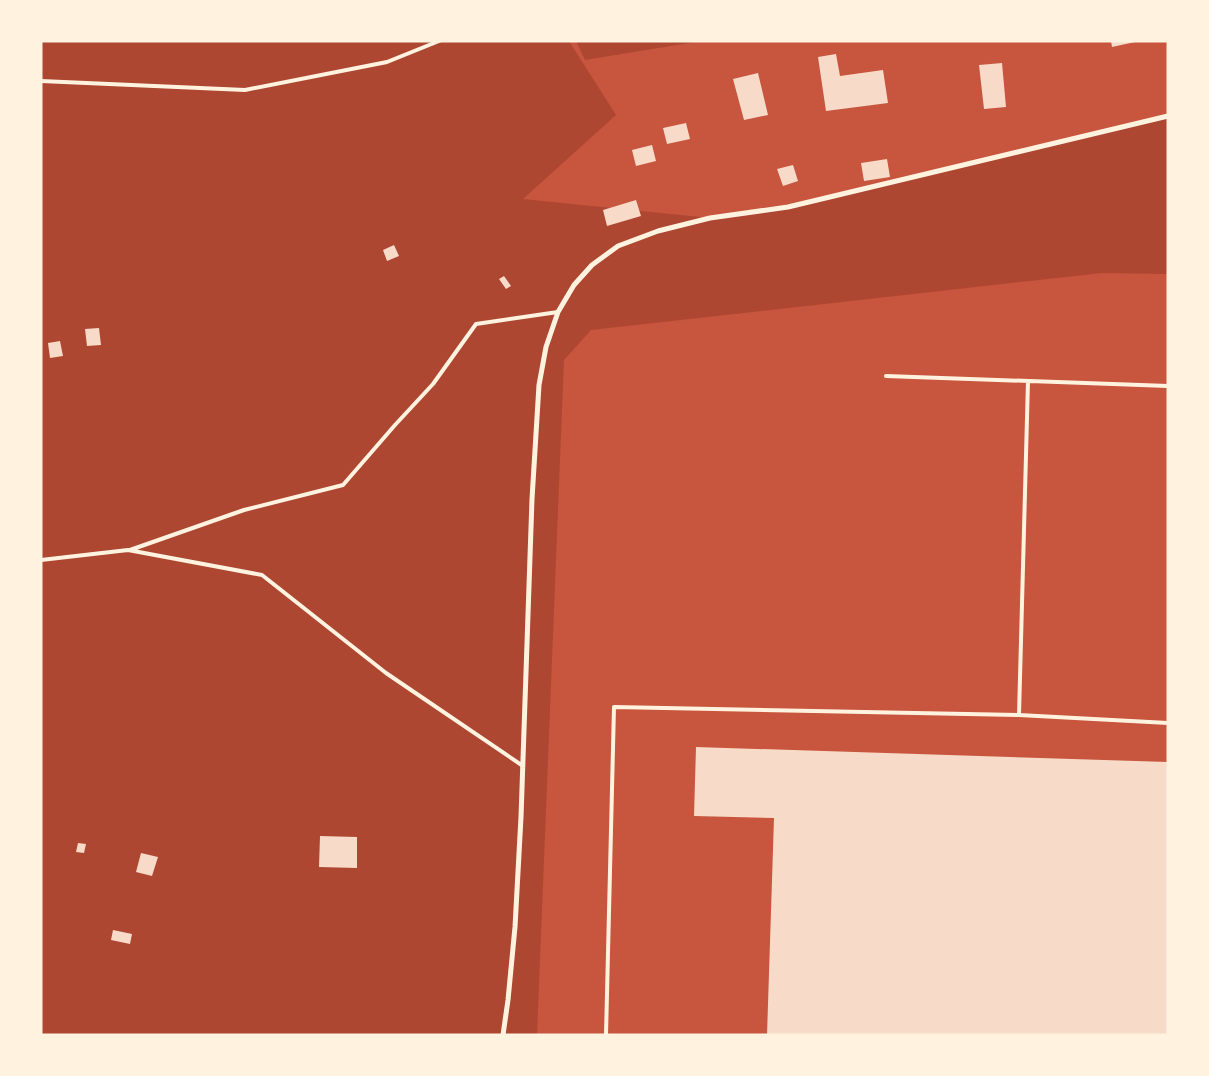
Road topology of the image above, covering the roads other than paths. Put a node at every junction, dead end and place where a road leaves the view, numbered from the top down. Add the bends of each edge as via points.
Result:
1 (439, 41) edge
2 (41, 81) edge
3 (1168, 116) edge
4 (558, 312) junction
5 (886, 376) dead end
6 (1028, 381) junction
7 (1168, 386) edge
8 (128, 550) junction
9 (41, 560) edge
10 (1018, 715) junction
11 (1168, 723) edge
12 (523, 766) junction
13 (503, 1035) edge
14 (606, 1035) edge

1 - 2 lane via 387,62 245,90
3 - 4 street via 788,207 710,218 658,230 618,246 592,265 574,285
4 - 8 lane via 476,324 432,384 343,485 244,510
4 - 12 street via 546,347 539,385
5 - 6 lane
6 - 7 lane
6 - 10 lane
8 - 9 lane
8 - 12 lane via 262,575 386,673
10 - 11 lane
10 - 14 lane via 614,707
12 - 13 street via 515,927

